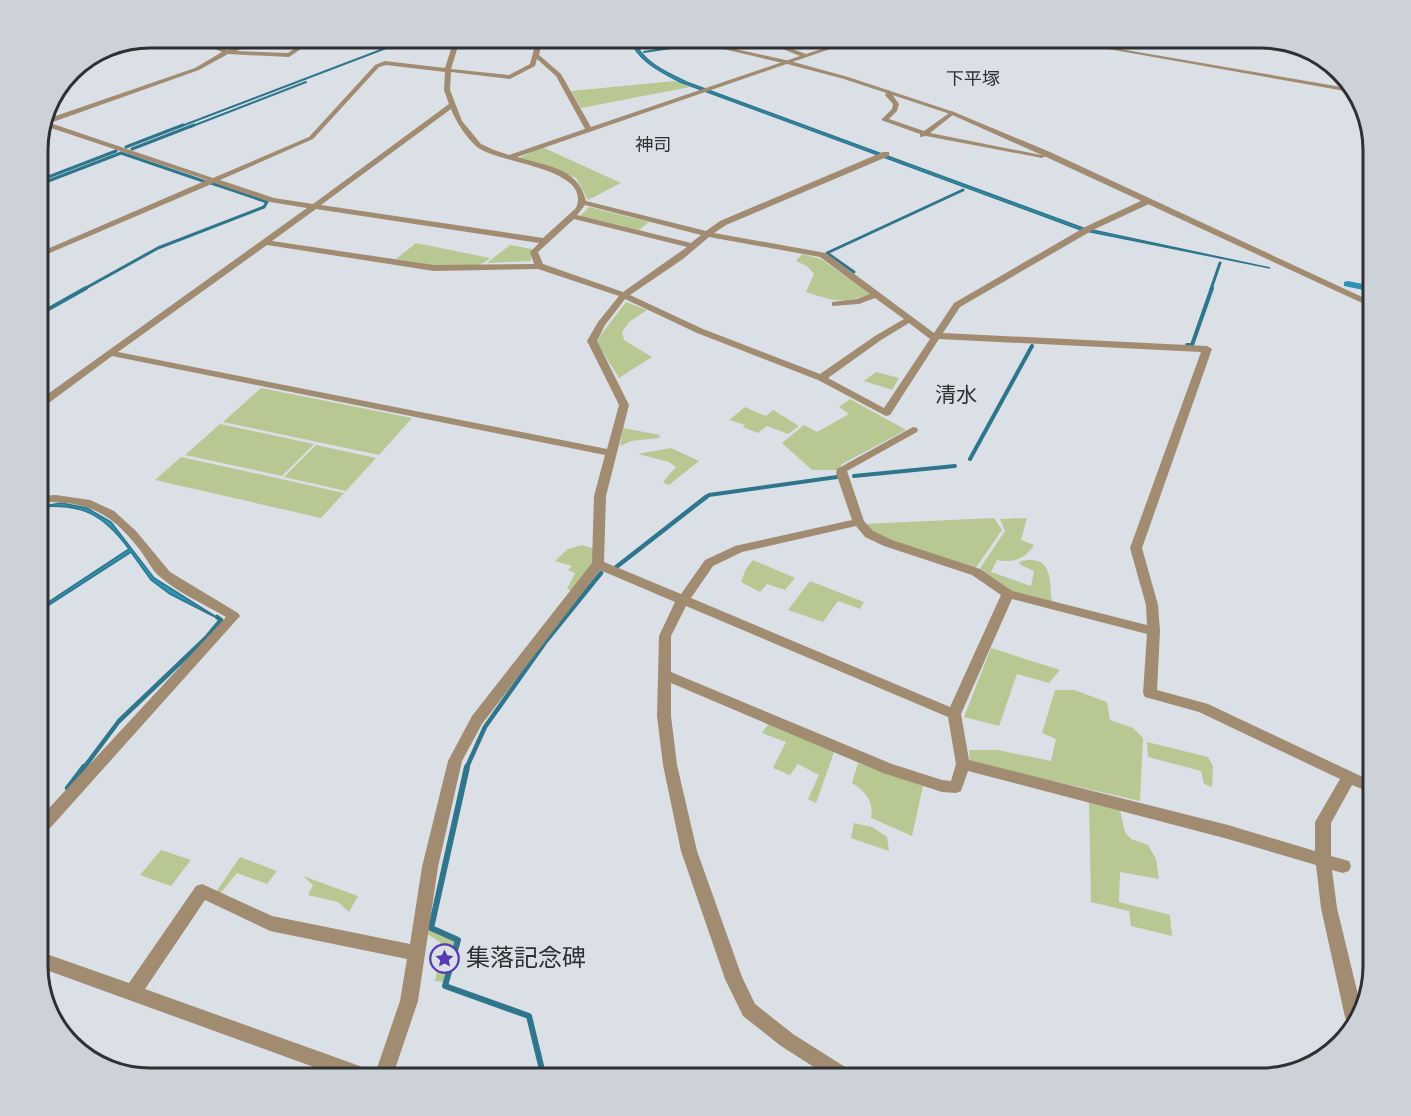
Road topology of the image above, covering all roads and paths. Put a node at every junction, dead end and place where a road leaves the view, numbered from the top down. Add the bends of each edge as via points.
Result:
1 (218, 48) edge
2 (239, 48) edge
3 (299, 48) edge
4 (454, 48) edge
5 (538, 48) edge
6 (724, 48) edge
7 (785, 48) edge
8 (829, 48) edge
9 (1107, 48) edge
10 (228, 52) junction
11 (537, 56) junction
12 (805, 56) junction
13 (788, 62) junction
14 (448, 69) junction
15 (1343, 89) edge
16 (889, 92) junction
17 (451, 106) junction
18 (952, 113) junction
19 (53, 119) edge
20 (51, 126) edge
21 (589, 130) junction
22 (923, 135) junction
23 (883, 156) dead end
24 (1042, 156) dead end
25 (510, 157) junction
26 (215, 180) junction
27 (1148, 201) junction
28 (582, 202) junction
29 (314, 206) junction
30 (573, 216) junction
31 (707, 234) junction
32 (544, 241) junction
33 (265, 242) junction
34 (692, 246) junction
35 (48, 252) edge
36 (539, 266) junction
37 (878, 294) junction
38 (624, 295) junction
39 (1363, 300) edge
40 (835, 304) dead end
41 (910, 319) junction
42 (937, 337) junction
43 (110, 353) junction
44 (821, 378) junction
45 (48, 399) edge
46 (914, 430) dead end
47 (610, 453) junction
48 (48, 499) edge
49 (859, 522) junction
50 (598, 564) junction
51 (1008, 594) junction
52 (682, 600) junction
53 (1154, 631) junction
54 (665, 675) junction
55 (954, 714) junction
56 (963, 764) junction
57 (48, 818) edge
58 (1323, 860) junction
59 (1343, 866) dead end
60 (416, 951) junction
61 (48, 963) edge
62 (132, 993) junction
63 (1352, 1010) edge
64 (340, 1068) edge
65 (386, 1068) edge
66 (831, 1068) edge

1 - 10 street
2 - 10 street
3 - 10 street via 289,55
4 - 14 street
5 - 11 street
6 - 13 street
7 - 12 street
8 - 12 street
9 - 15 street
10 - 19 street via 197,69
11 - 14 street via 533,65 510,77
11 - 21 street via 559,75
12 - 13 street
13 - 16 street
13 - 21 street
14 - 17 street
14 - 26 street via 385,63 377,66 311,138
16 - 18 street
16 - 22 street via 895,110 884,120
17 - 25 street via 479,145
17 - 29 street
18 - 22 street
18 - 27 street
20 - 26 street
21 - 25 street
22 - 24 street
23 - 31 street
25 - 28 street via 572,179
26 - 29 street via 273,200
26 - 35 street
27 - 39 street
27 - 42 street via 1087,230 957,305
28 - 30 street
28 - 31 street
29 - 32 street
29 - 33 street
30 - 32 street
30 - 34 street
31 - 34 street
31 - 37 street via 823,255
32 - 36 street via 534,252
33 - 36 street via 434,268
33 - 43 street
34 - 38 street
36 - 38 street
37 - 40 street
37 - 41 street
38 - 44 street via 700,331
38 - 47 street via 592,340 624,405
41 - 42 street
41 - 44 street
42 - 44 street via 886,413
42 - 53 street via 1207,349 1136,548 1152,605
43 - 45 street
43 - 47 street
46 - 49 street via 842,469
47 - 50 street via 600,496
48 - 57 street via 92,502 105,509 116,516 161,572 234,616
49 - 51 street via 869,534 976,572
49 - 52 street via 739,549 709,563
50 - 52 street
50 - 60 street via 477,720 455,761 430,867
51 - 53 street
51 - 55 street
52 - 54 street via 665,636
52 - 55 street
53 - 58 street via 1150,693 1203,708 1355,779 1323,822
54 - 56 street via 888,769 942,786 956,787
54 - 66 street via 664,716 670,765 687,840 734,979 749,1010
55 - 56 street
56 - 58 street
58 - 59 street
58 - 63 street via 1329,908
60 - 62 street via 400,951 270,922 202,891
60 - 65 street via 409,1001
61 - 62 street
62 - 64 street

